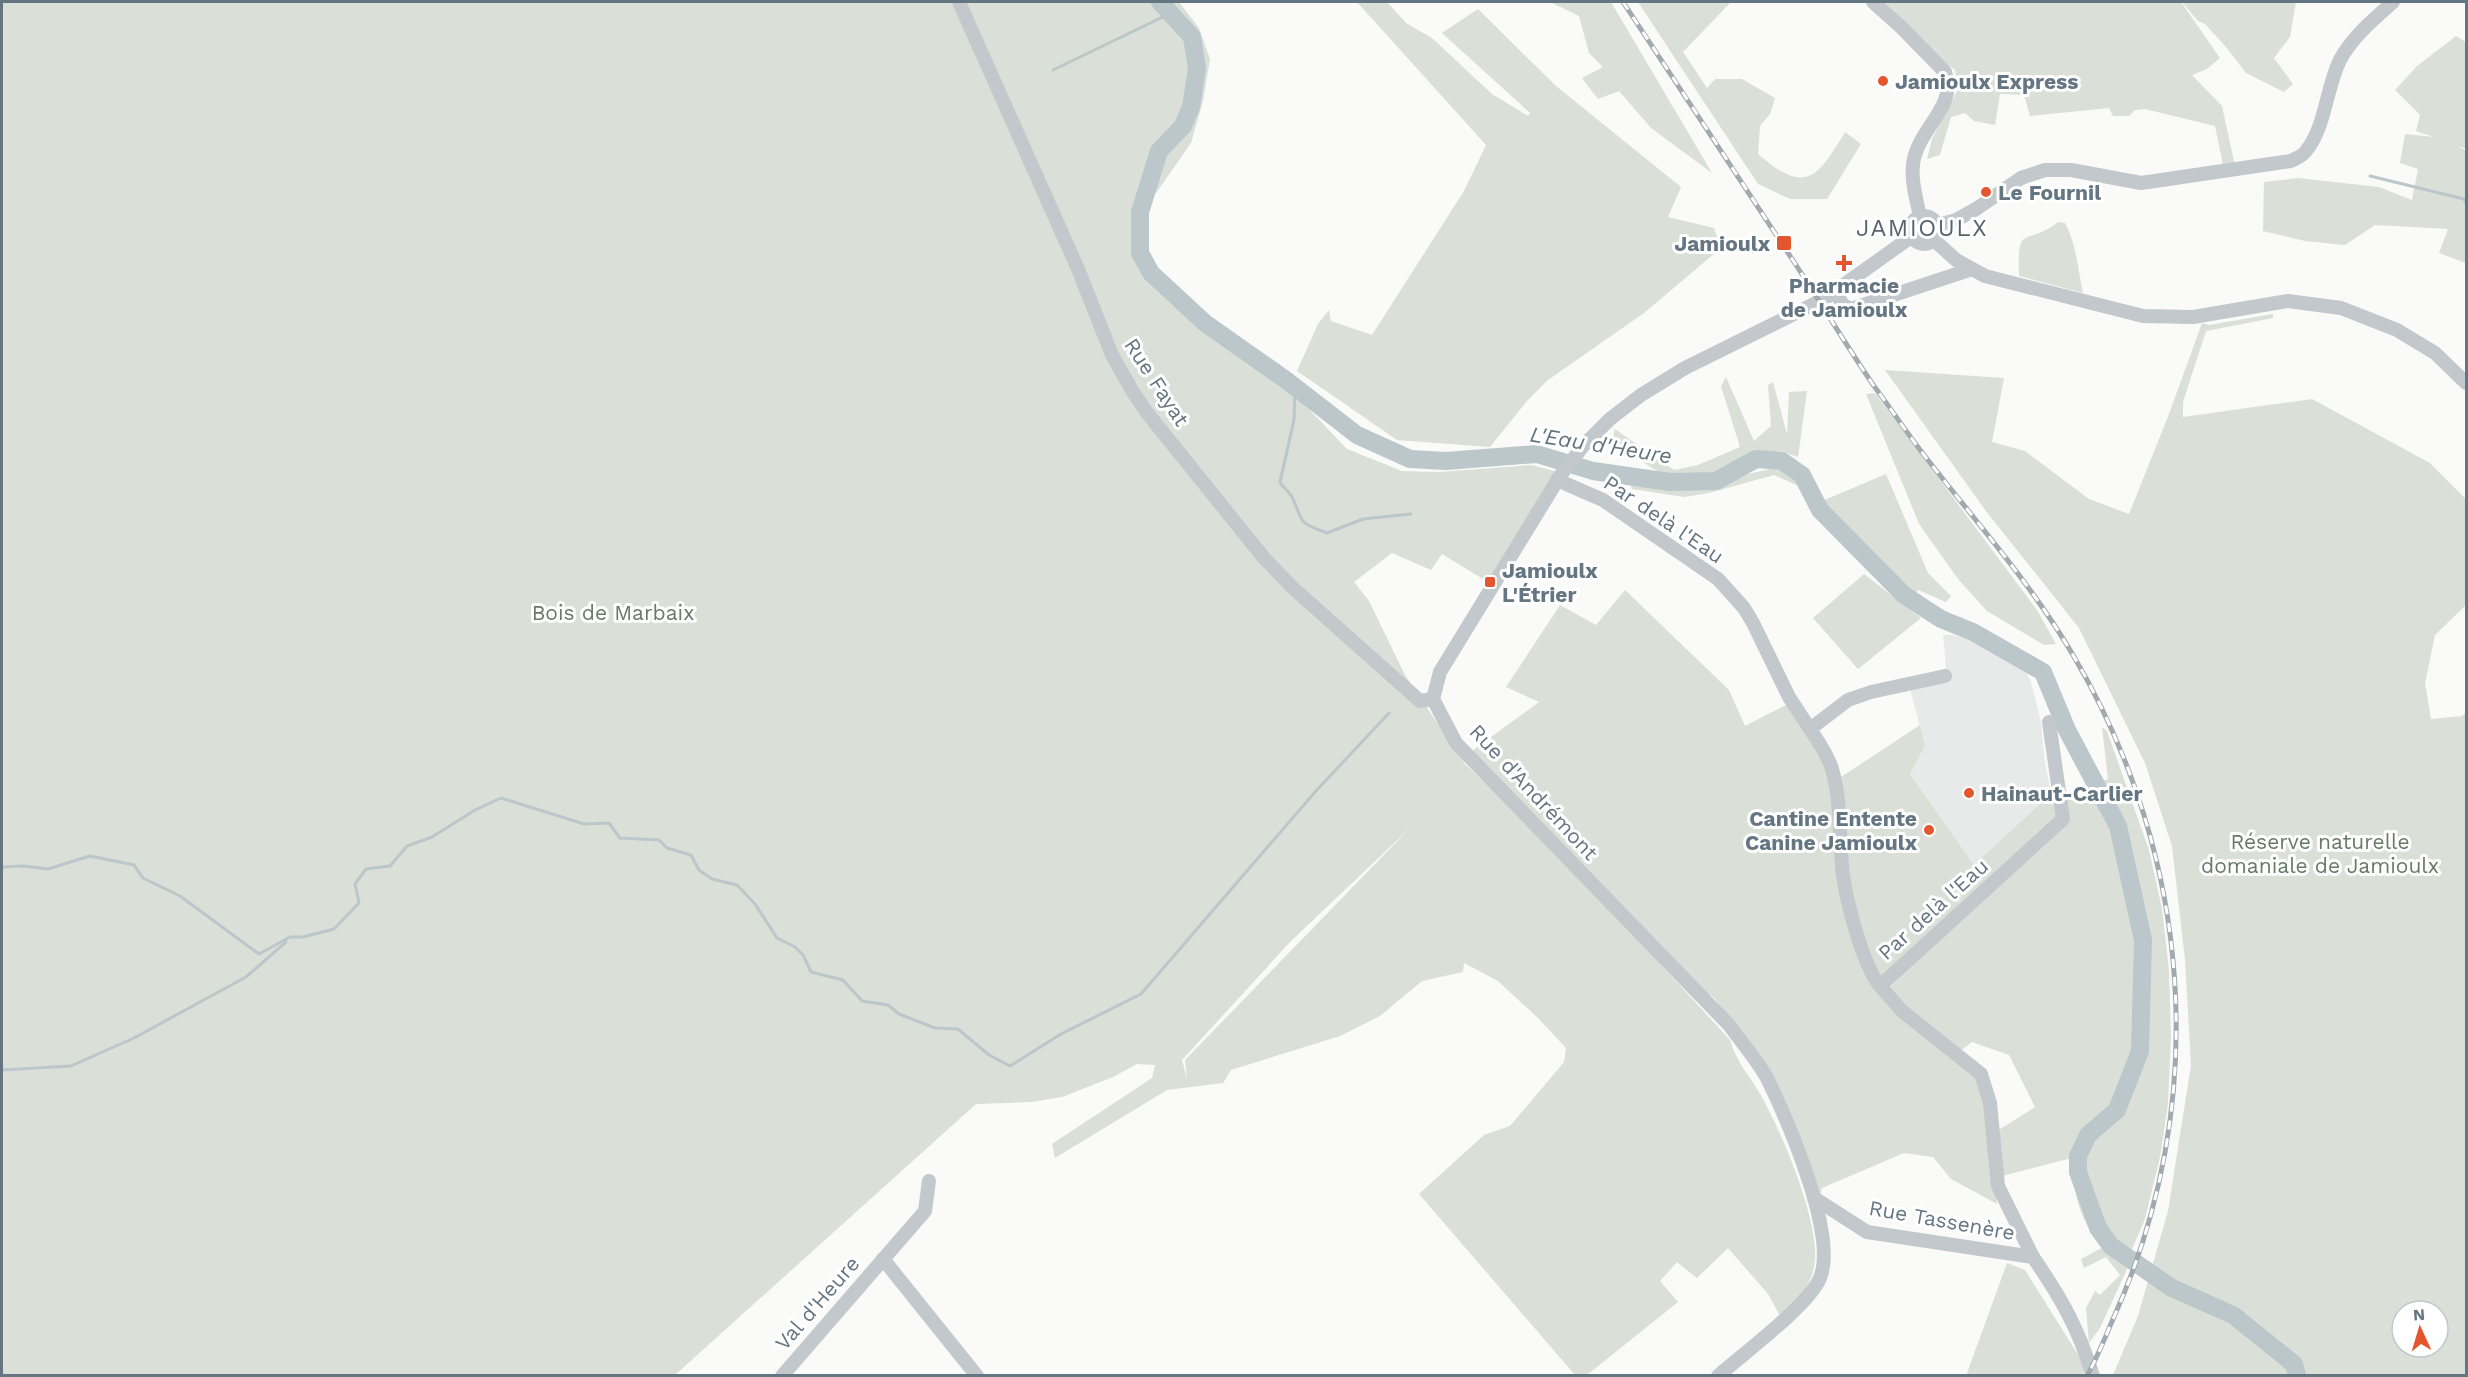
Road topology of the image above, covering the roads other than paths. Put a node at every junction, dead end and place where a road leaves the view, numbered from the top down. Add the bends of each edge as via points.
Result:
1 (959, 2) edge
2 (1873, 2) edge
3 (2393, 2) edge
4 (1920, 217) junction
5 (1938, 225) junction
6 (1911, 237) junction
7 (1934, 240) junction
8 (1972, 269) junction
9 (1835, 291) junction
10 (2466, 383) edge
11 (1558, 478) junction
12 (1945, 676) dead end
13 (1433, 699) junction
14 (2049, 722) dead end
15 (1810, 729) junction
16 (1880, 986) junction
17 (929, 1180) dead end
18 (1814, 1198) junction
19 (2033, 1257) junction
20 (883, 1259) junction
21 (782, 1376) edge
22 (976, 1376) edge
23 (1718, 1376) edge
24 (2093, 1376) edge

1 - 13 street, Rue Fayat via 1078,269 1112,355 1148,414 1264,558 1293,588 1420,702
2 - 4 street via 1945,72 1948,82 1941,111 1916,151 1912,170
3 - 5 street via 2357,36 2341,58 2314,138 2305,153 2291,162 2141,183 2071,170 2045,170 2021,178 1956,220
4 - 5 street via 1932,218
4 - 6 street via 1912,222
5 - 7 street
6 - 7 street via 1921,244
6 - 9 street
7 - 8 street
8 - 9 street via 1851,309 1843,305
8 - 10 street via 1985,276 2143,316 2193,317 2288,301 2341,308 2406,335 2435,353
9 - 11 street via 1685,368 1641,395 1610,419
11 - 13 street via 1440,672
11 - 15 street, Par delà l'Eau via 1604,500 1718,579 1744,608 1789,697
12 - 15 street via 1848,700
13 - 18 street, Rue d'Andrémont via 1456,743 1730,1026 1766,1076 1806,1169
14 - 16 street, Par delà l'Eau via 2063,819
15 - 16 street, Par delà l'Eau via 1832,767 1838,795 1842,867 1864,957
16 - 19 street, Rue Tassenère via 1902,1011 1981,1074 1990,1103 1998,1186
17 - 20 street, Val d'Heure via 924,1211
18 - 19 street, Rue Tassenère via 1867,1232
18 - 23 street, Rue d'Andrémont via 1824,1242 1821,1278 1800,1305
19 - 24 street via 2069,1313
20 - 21 street, Val d'Heure
20 - 22 street, Val d'Heure

